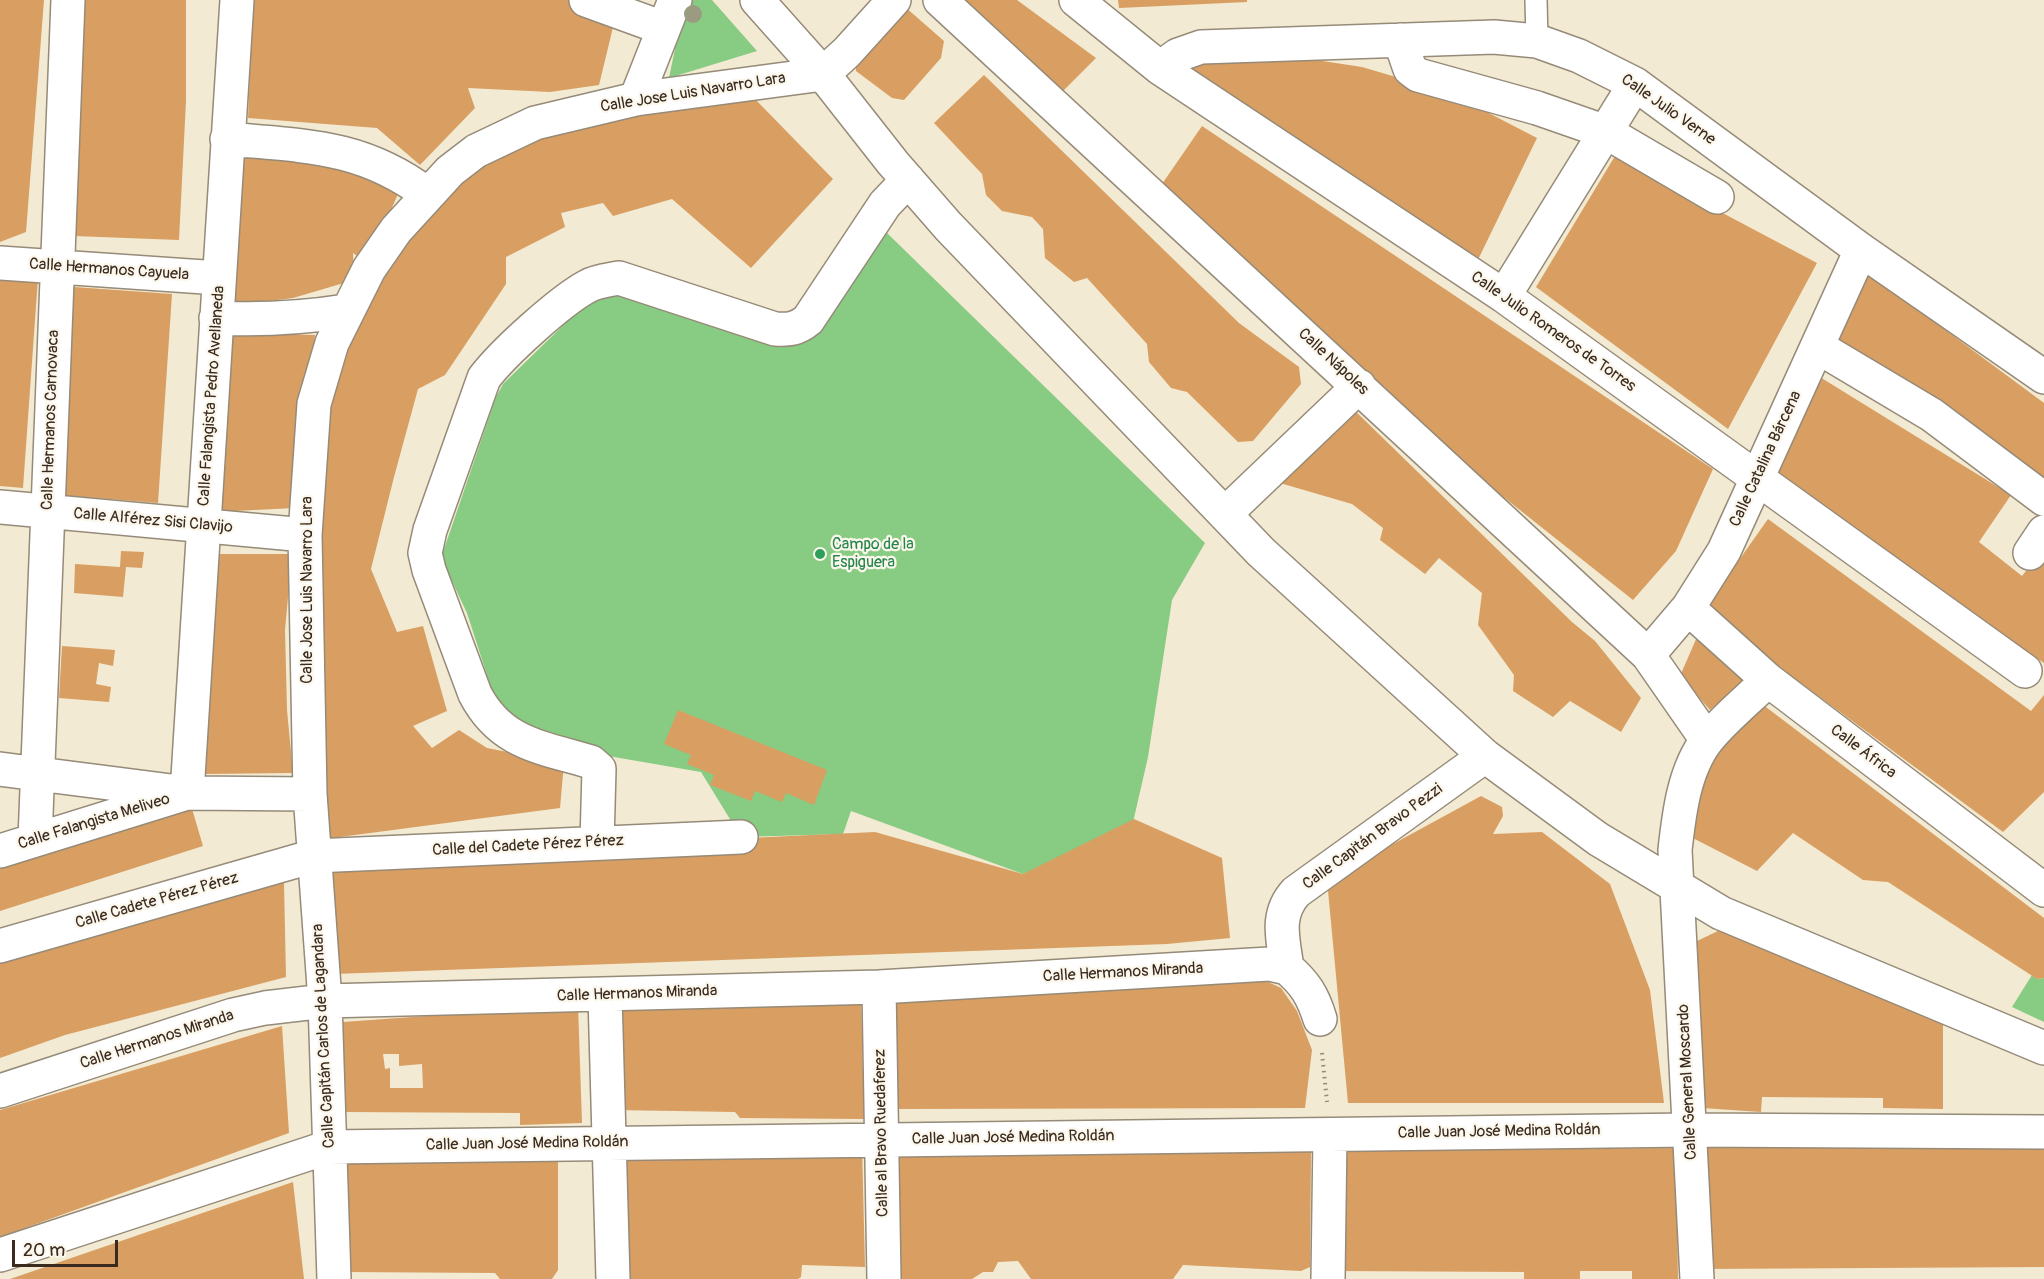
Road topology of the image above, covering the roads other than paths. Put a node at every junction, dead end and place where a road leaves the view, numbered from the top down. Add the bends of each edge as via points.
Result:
1 (69, 0) edge
2 (237, 0) edge
3 (586, 0) edge
4 (757, 0) edge
5 (894, 0) edge
6 (940, 0) edge
7 (1076, 0) edge
8 (1536, 0) edge
9 (669, 14) edge
10 (1400, 40) junction
11 (1537, 41) junction
12 (1160, 68) junction
13 (823, 74) junction
14 (1635, 84) junction
15 (636, 99) junction
16 (1606, 132) junction
17 (227, 139) junction
18 (908, 180) junction
19 (427, 194) junction
20 (1717, 197) dead end
21 (1861, 250) junction
22 (0, 263) edge
23 (57, 267) junction
24 (219, 278) junction
25 (1504, 296) junction
26 (346, 310) junction
27 (216, 318) junction
28 (1818, 347) junction
29 (2044, 377) edge
30 (1359, 386) junction
31 (1757, 480) junction
32 (2044, 499) edge
33 (0, 507) edge
34 (48, 511) junction
35 (1226, 513) junction
36 (204, 526) junction
37 (305, 535) junction
38 (1688, 608) junction
39 (1648, 655) junction
40 (2025, 671) dead end
41 (1768, 680) junction
42 (1707, 740) junction
43 (1485, 756) junction
44 (0, 769) edge
45 (37, 775) junction
46 (187, 793) junction
47 (310, 794) junction
48 (741, 837) dead end
49 (35, 840) junction
50 (597, 843) junction
51 (0, 851) edge
52 (315, 856) junction
53 (2044, 890) edge
54 (1679, 901) junction
55 (0, 946) edge
56 (1287, 968) junction
57 (879, 987) junction
58 (605, 996) junction
59 (325, 1001) junction
60 (1320, 1019) road end
61 (2044, 1048) edge
62 (0, 1091) edge
63 (1690, 1130) junction
64 (2044, 1132) edge
65 (1330, 1135) junction
66 (882, 1140) junction
67 (609, 1143) junction
68 (329, 1147) junction
69 (0, 1255) edge
70 (334, 1279) edge
71 (612, 1279) edge
72 (884, 1279) edge
73 (1328, 1279) edge
74 (1698, 1279) edge

1 - 23 street, Calle Hermanos Carnovaca
2 - 17 street, Calle Falangista Pedro Avellaneda
3 - 9 street
4 - 13 street
5 - 13 street
6 - 30 street, Calle Nápoles
7 - 12 street, Calle Julio Romeros de Torres
8 - 11 lane
9 - 15 street
10 - 11 street, Calle Julio Verne via 1494,37
10 - 12 street, Calle Julio Verne via 1202,47 1178,55
10 - 16 street via 1410,69 1418,75 1538,108
11 - 14 street, Calle Julio Verne via 1579,56
12 - 25 street, Calle Julio Romeros de Torres
13 - 15 street, Calle Jose Luis Navarro Lara
13 - 18 street
14 - 16 street
14 - 21 street, Calle Julio Verne
15 - 19 street, Calle Jose Luis Navarro Lara via 536,123 505,135 476,151
16 - 20 street
16 - 25 street
17 - 19 street via 359,156 391,169
17 - 24 street, Calle Falangista Pedro Avellaneda
18 - 35 street
18 - 50 street via 885,204 799,328 775,329 619,278 578,292 497,361 484,378 429,530 425,553 429,570 485,714 520,741 599,769
19 - 26 street, Calle Jose Luis Navarro Lara via 389,240
21 - 28 street, Calle Catalina Bárcena
21 - 29 street, Calle Julio Verne
22 - 23 street, Calle Hermanos Cayuela
23 - 24 street, Calle Hermanos Cayuela
23 - 34 street, Calle Hermanos Carnovaca
24 - 27 street, Calle Falangista Pedro Avellaneda
25 - 31 street, Calle Julio Romeros de Torres
26 - 27 street via 303,318
26 - 37 street, Calle Jose Luis Navarro Lara via 314,404
27 - 36 street, Calle Falangista Pedro Avellaneda
28 - 31 street, Calle Catalina Bárcena
28 - 32 street via 1932,415
30 - 35 street
30 - 39 street, Calle Nápoles
31 - 38 street, Calle Catalina Bárcena via 1724,551
31 - 40 street, Calle Julio Romeros de Torres
33 - 34 street, Calle Alférez Sisi Clavijo
34 - 36 street, Calle Alférez Sisi Clavijo
34 - 45 street, Calle Hermanos Carnovaca
35 - 43 street via 1261,552
36 - 37 street, Calle Alférez Sisi Clavijo
36 - 46 street, Calle Falangista Pedro Avellaneda
37 - 47 street, Calle Jose Luis Navarro Lara
38 - 39 street, Calle Catalina Bárcena
38 - 41 street, Calle África
39 - 42 street, Calle Nápoles
41 - 42 street
41 - 53 street, Calle África
42 - 54 street via 1687,784 1679,817 1675,850
43 - 54 street
43 - 56 street, Calle Capitán Bravo Pezzi via 1296,892 1282,917
44 - 45 street
45 - 46 street
45 - 49 street, Calle Hermanos Carnovaca
46 - 47 street
46 - 49 street, Calle Falangista Meliveo
47 - 52 street, Calle Capitán Carlos de Lagandara
48 - 50 street, Calle del Cadete Pérez Pérez
49 - 51 street, Calle Falangista Meliveo
50 - 52 street, Calle del Cadete Pérez Pérez
52 - 55 street, Calle Cadete Pérez Pérez
52 - 59 street, Calle Capitán Carlos de Lagandara
54 - 61 street
54 - 63 street, Calle General Moscardo
56 - 57 street, Calle Hermanos Miranda via 1269,964
56 - 60 street via 1308,990
57 - 58 street, Calle Hermanos Miranda
57 - 66 street, Calle al Bravo Ruedaferez
58 - 59 street, Calle Hermanos Miranda
58 - 67 street
59 - 62 street, Calle Hermanos Miranda via 233,1015
59 - 68 street, Calle Capitán Carlos de Lagandara
63 - 64 street, Calle Juan José Medina Roldán
63 - 65 street, Calle Juan José Medina Roldán
63 - 74 street, Calle General Moscardo
65 - 66 street, Calle Juan José Medina Roldán
65 - 73 street
66 - 67 street, Calle Juan José Medina Roldán
66 - 72 street, Calle al Bravo Ruedaferez
67 - 68 street, Calle Juan José Medina Roldán
67 - 71 street
68 - 69 street, Calle Juan José Medina Roldán
68 - 70 street, Calle Capitán Carlos de Lagandara

